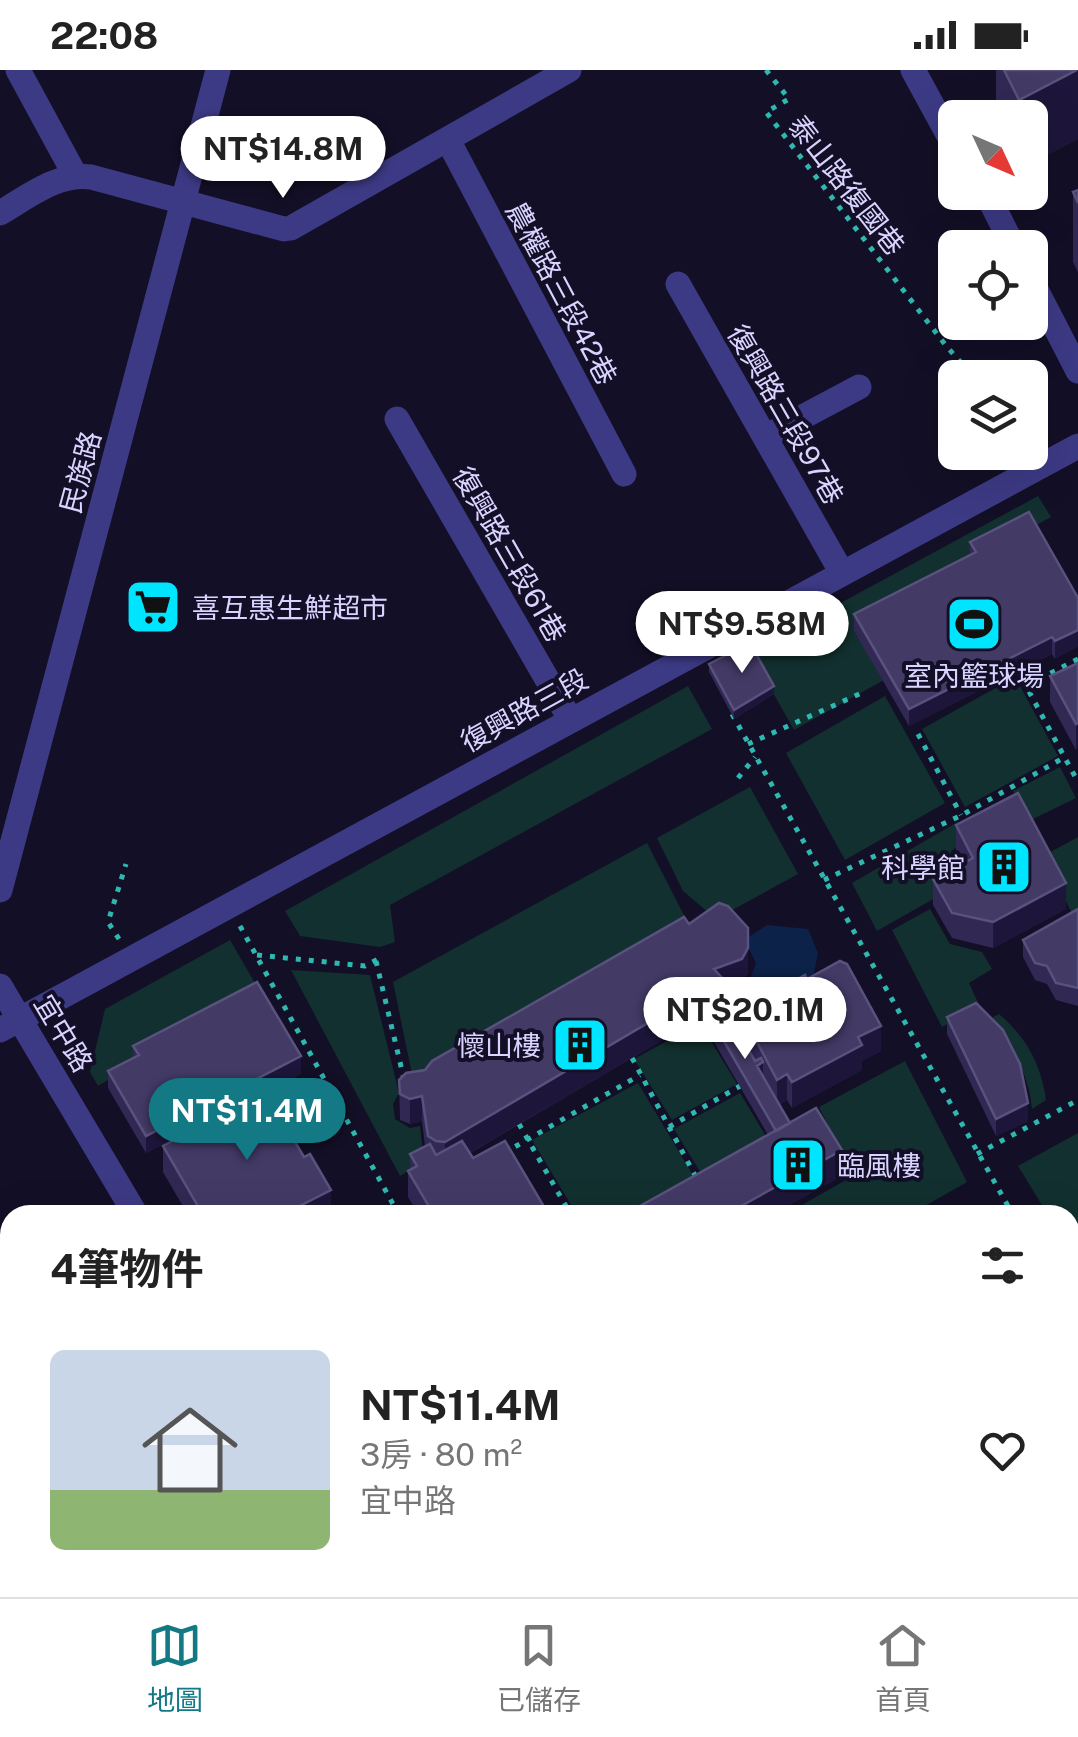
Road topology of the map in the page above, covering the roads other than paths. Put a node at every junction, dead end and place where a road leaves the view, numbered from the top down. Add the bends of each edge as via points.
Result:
1 (18, 70) edge
2 (218, 70) edge
3 (569, 70) edge
4 (914, 70) edge
5 (938, 114) edge
6 (448, 140) junction
7 (75, 175) junction
8 (183, 202) junction
9 (0, 213) edge
10 (678, 284) dead end
11 (1048, 313) edge
12 (1078, 371) edge
13 (859, 387) dead end
14 (397, 419) dead end
15 (765, 437) junction
16 (1078, 446) edge
17 (624, 474) dead end
18 (842, 573) junction
19 (570, 719) junction
20 (0, 890) edge
21 (0, 986) edge
22 (11, 1024) edge
23 (129, 1205) edge

1 - 7 street
2 - 8 street, 民族路
3 - 6 street
4 - 5 street
6 - 8 street via 291,228
6 - 17 street, 農權路三段42巷
7 - 8 street
7 - 9 street
8 - 20 street, 民族路
10 - 15 street, 復興路三段97巷
11 - 12 street
13 - 15 street
14 - 19 street, 復興路三段61巷
15 - 18 street, 復興路三段97巷
16 - 18 street, 復興路三段
18 - 19 street, 復興路三段
19 - 22 street, 復興路三段
21 - 22 street, 宜中路
22 - 23 street, 宜中路

